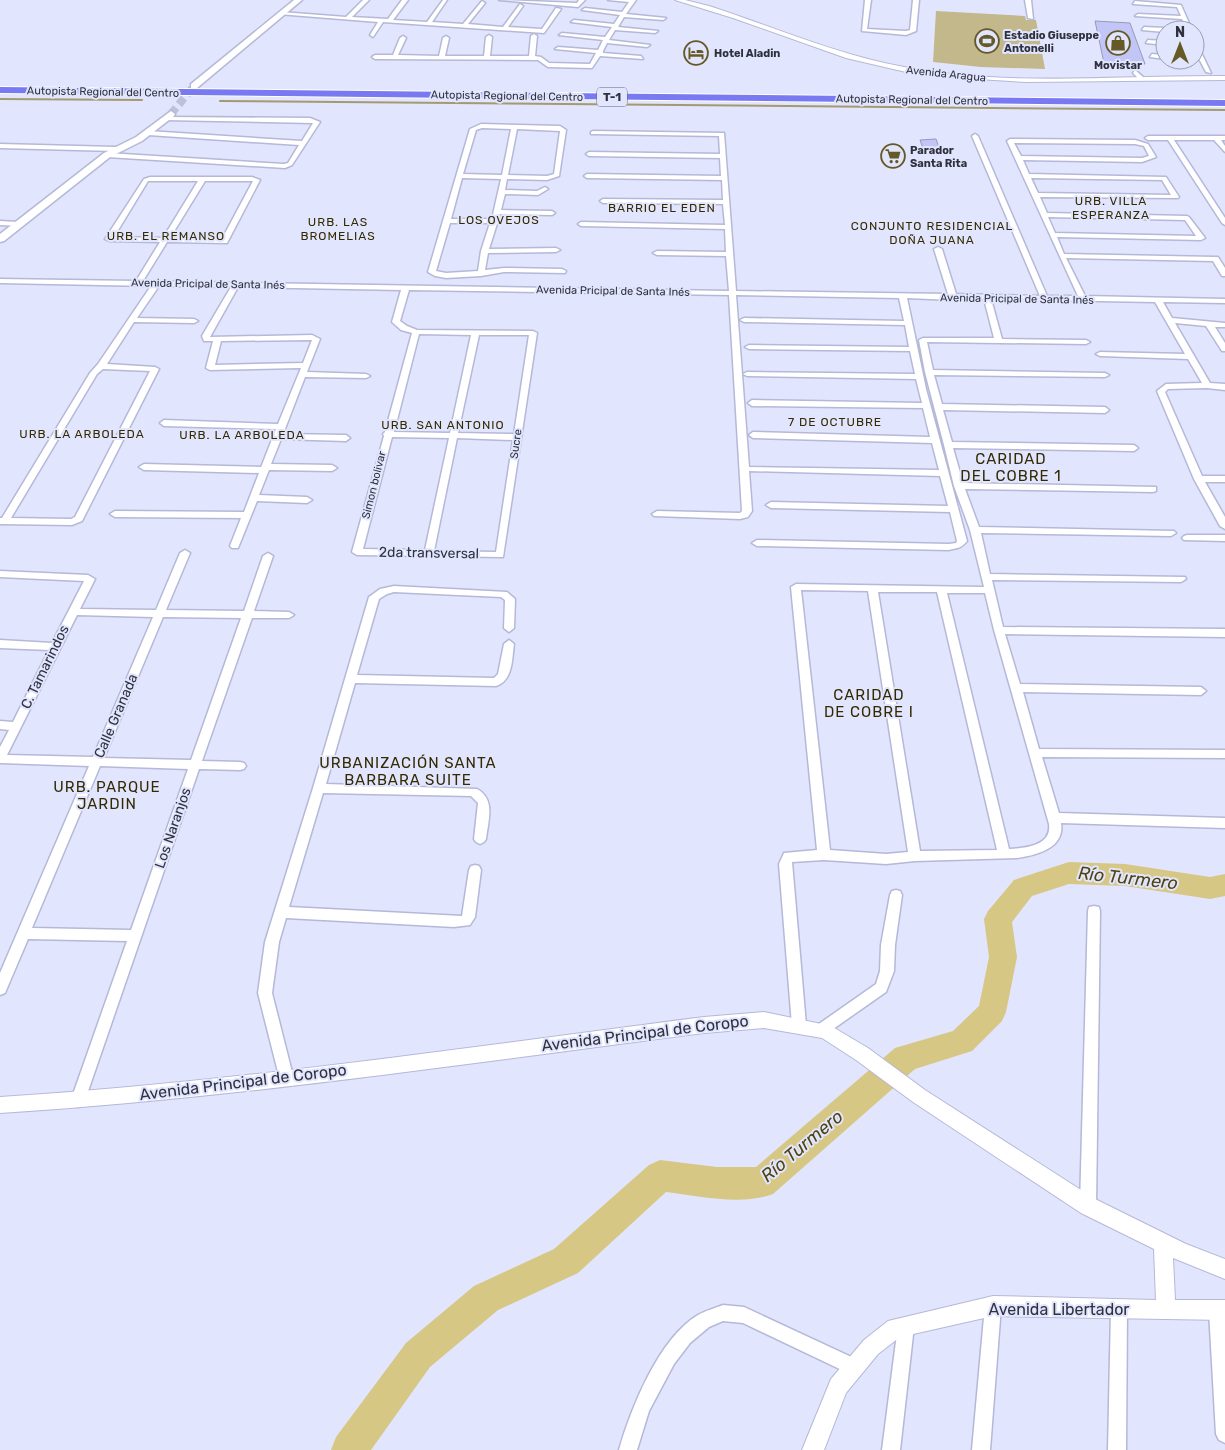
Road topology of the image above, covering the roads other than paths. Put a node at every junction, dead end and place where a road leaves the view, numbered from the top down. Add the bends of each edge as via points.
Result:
1 (298, 0) edge
2 (366, 0) edge
3 (405, 0) edge
4 (502, 0) edge
5 (512, 0) edge
6 (582, 0) edge
7 (611, 0) edge
8 (678, 0) edge
9 (697, 0) edge
10 (868, 0) edge
11 (916, 0) edge
12 (1028, 0) edge
13 (445, 1) dead end
14 (633, 1) edge
15 (548, 2) edge
16 (482, 3) dead end
17 (1135, 3) dead end
18 (520, 6) dead end
19 (558, 8) dead end
20 (1020, 9) dead end
21 (585, 10) dead end
22 (1030, 10) junction
23 (280, 14) junction
24 (624, 15) junction
25 (1138, 16) dead end
26 (663, 18) dead end
27 (1031, 18) dead end
28 (1184, 18) joint
29 (347, 19) junction
30 (381, 21) junction
31 (389, 22) junction
32 (574, 22) dead end
33 (424, 25) junction
34 (464, 26) junction
35 (615, 27) junction
36 (504, 29) junction
37 (1144, 29) dead end
38 (1155, 30) edge
39 (655, 31) dead end
40 (374, 35) dead end
41 (562, 35) dead end
42 (534, 36) dead end
43 (489, 37) dead end
44 (403, 38) dead end
45 (446, 38) dead end
46 (606, 40) junction
47 (1148, 42) dead end
48 (1155, 42) edge
49 (647, 45) dead end
50 (558, 49) dead end
51 (600, 53) junction
52 (1152, 56) dead end
53 (1155, 56) edge
54 (375, 57) dead end
55 (395, 57) junction
56 (442, 57) junction
57 (487, 58) junction
58 (532, 58) junction
59 (642, 58) dead end
60 (1205, 67) edge
61 (1135, 72) junction
62 (1209, 72) junction
63 (1225, 72) edge
64 (1142, 78) junction
65 (1225, 78) edge
66 (194, 86) tunnel mouth
67 (0, 90) edge
68 (0, 100) edge
69 (1225, 103) edge
70 (1225, 110) edge
71 (168, 117) joint
72 (514, 127) junction
73 (148, 133) junction
74 (593, 133) dead end
75 (975, 136) dead end
76 (1148, 138) dead end
77 (1170, 138) junction
78 (1216, 138) junction
79 (1225, 138) edge
80 (302, 143) junction
81 (0, 146) edge
82 (118, 150) junction
83 (1225, 150) edge
84 (589, 154) dead end
85 (107, 156) junction
86 (724, 156) junction
87 (1020, 158) junction
88 (459, 176) junction
89 (587, 176) dead end
90 (1027, 176) junction
91 (505, 177) junction
92 (725, 178) junction
93 (203, 179) junction
94 (545, 188) dead end
95 (502, 192) junction
96 (1036, 195) junction
97 (603, 201) dead end
98 (727, 202) junction
99 (497, 212) junction
100 (552, 213) dead end
101 (1044, 215) junction
102 (446, 221) junction
103 (0, 222) edge
104 (494, 222) junction
105 (1225, 223) edge
106 (18, 224) junction
107 (581, 224) dead end
108 (729, 227) junction
109 (1053, 235) junction
110 (0, 239) edge
111 (165, 240) junction
112 (938, 249) dead end
113 (556, 250) dead end
114 (485, 251) junction
115 (656, 253) dead end
116 (729, 254) junction
117 (1062, 256) junction
118 (498, 263) junction
119 (562, 271) dead end
120 (481, 274) junction
121 (1225, 274) edge
122 (0, 281) edge
123 (138, 283) junction
124 (157, 283) junction
125 (236, 284) junction
126 (406, 287) junction
127 (488, 288) junction
128 (732, 293) junction
129 (902, 297) junction
130 (953, 298) junction
131 (987, 298) junction
132 (1045, 299) junction
133 (1082, 300) junction
134 (1158, 301) junction
135 (1225, 301) edge
136 (131, 320) junction
137 (744, 320) dead end
138 (1168, 320) junction
139 (194, 321) dead end
140 (908, 324) junction
141 (1208, 324) junction
142 (1225, 325) edge
143 (416, 332) junction
144 (475, 333) junction
145 (217, 340) junction
146 (999, 341) junction
147 (1086, 342) dead end
148 (749, 347) dead end
149 (914, 349) junction
150 (1225, 349) edge
151 (1100, 354) dead end
152 (1189, 357) junction
153 (305, 365) junction
154 (101, 366) junction
155 (929, 372) junction
156 (301, 374) junction
157 (747, 374) dead end
158 (1105, 375) dead end
159 (366, 376) dead end
160 (919, 377) junction
161 (1207, 385) junction
162 (1225, 387) edge
163 (752, 404) dead end
164 (927, 406) junction
165 (939, 407) junction
166 (1104, 410) dead end
167 (164, 423) dead end
168 (281, 427) junction
169 (388, 434) junction
170 (753, 435) dead end
171 (277, 436) junction
172 (452, 436) junction
173 (516, 437) junction
174 (346, 438) dead end
175 (936, 440) junction
176 (948, 445) junction
177 (1134, 448) dead end
178 (144, 466) dead end
179 (264, 468) junction
180 (332, 468) dead end
181 (752, 468) dead end
182 (945, 473) junction
183 (1199, 479) junction
184 (1225, 479) edge
185 (959, 486) junction
186 (1153, 489) dead end
187 (253, 498) junction
188 (307, 500) dead end
189 (771, 505) dead end
190 (954, 509) junction
191 (115, 514) dead end
192 (657, 514) dead end
193 (247, 515) junction
194 (3, 521) edge
195 (1225, 526) edge
196 (975, 530) junction
197 (1171, 533) dead end
198 (1187, 538) dead end
199 (1225, 538) edge
200 (757, 543) dead end
201 (235, 546) dead end
202 (357, 552) joint
203 (428, 553) junction
204 (185, 554) dead end
205 (500, 555) joint
206 (268, 556) dead end
207 (0, 574) edge
208 (986, 577) junction
209 (1181, 579) dead end
210 (873, 588) junction
211 (941, 590) junction
212 (990, 590) junction
213 (72, 612) junction
214 (160, 613) junction
215 (247, 614) junction
216 (290, 614) dead end
217 (509, 628) dead end
218 (999, 630) junction
219 (1225, 632) edge
220 (0, 644) edge
221 (508, 644) dead end
222 (55, 647) junction
223 (350, 679) junction
224 (1016, 688) junction
225 (1201, 692) dead end
226 (0, 725) edge
227 (16, 726) junction
228 (1034, 753) junction
229 (1225, 754) edge
230 (0, 758) edge
231 (97, 762) junction
232 (195, 764) junction
233 (240, 766) dead end
234 (319, 788) junction
235 (1054, 818) junction
236 (1225, 823) edge
237 (480, 839) dead end
238 (824, 854) junction
239 (1004, 855) junction
240 (916, 856) junction
241 (475, 870) dead end
242 (896, 894) dead end
243 (280, 912) junction
244 (1094, 912) dead end
245 (24, 933) junction
246 (135, 936) junction
247 (0, 989) edge
248 (799, 1025) junction
249 (821, 1030) junction
250 (286, 1076) junction
251 (78, 1100) junction
252 (0, 1105) edge
253 (1088, 1206) junction
254 (1162, 1243) junction
255 (1225, 1269) edge
256 (993, 1306) junction
257 (1119, 1309) junction
258 (1166, 1310) junction
259 (1221, 1310) edge
260 (906, 1326) junction
261 (854, 1367) junction
262 (1225, 1434) edge
263 (628, 1450) edge
264 (813, 1450) edge
265 (891, 1450) edge
266 (981, 1450) edge
267 (1117, 1450) edge

1 - 23 main road
2 - 29 street
3 - 31 street
4 - 5 street
5 - 15 street
6 - 15 street via 578,5
7 - 14 street
8 - 64 street, Avenida Aragua via 734,16 827,51 905,70 996,79
9 - 61 street, Avenida Aragua via 853,52 917,66 995,74
10 - 11 street via 864,30 906,33 912,31
12 - 22 street
13 - 33 street
14 - 24 street
16 - 34 street
17 - 28 street via 1179,6
18 - 36 street
19 - 36 street via 544,31
20 - 22 street
21 - 24 street
22 - 27 street
23 - 29 street
23 - 66 main road
24 - 26 street
24 - 35 street
25 - 28 street
29 - 30 street
30 - 31 street
30 - 40 street
31 - 33 street
32 - 35 street
33 - 34 street
34 - 36 street
35 - 39 street
35 - 46 street
37 - 38 street
41 - 46 street
42 - 58 street
43 - 57 street
44 - 55 street
45 - 56 street
46 - 49 street
46 - 51 street
47 - 48 street
50 - 51 street
51 - 58 street via 595,65 587,68 545,64 543,59
51 - 59 street
52 - 53 street
54 - 55 street
55 - 56 street
56 - 57 street
57 - 58 street
60 - 62 street
61 - 62 street, Avenida Aragua
61 - 64 street
62 - 63 street, Avenida Aragua
64 - 65 street, Avenida Aragua
67 - 69 highway, Autopista Regional del Centro / T-1
68 - 70 highway, Autopista Regional del Centro / T-1
71 - 73 main road
71 - 80 street via 317,122
72 - 88 street via 473,128
72 - 91 street
72 - 91 street via 555,127 562,130 557,175 547,178
73 - 80 street
73 - 82 main road
74 - 86 street via 722,134
75 - 132 street
76 - 77 street
77 - 78 street
77 - 105 street
78 - 79 street
78 - 83 street
80 - 85 street via 290,164 285,166
81 - 82 street
82 - 85 main road
84 - 86 street
85 - 106 main road
86 - 92 street
87 - 87 street via 1148,160 1152,157 1146,145 1136,142 1010,140
87 - 90 street
88 - 91 street
88 - 102 street
89 - 92 street
90 - 96 street
90 - 96 street via 1164,178 1176,197
91 - 95 street
92 - 98 street
93 - 111 street
93 - 111 street via 146,180 109,237
93 - 111 street via 258,180 226,240
94 - 95 street via 538,192
95 - 99 street
96 - 101 street
97 - 98 street
98 - 108 street
99 - 100 street
99 - 104 street
101 - 109 street
101 - 109 street via 1187,218 1201,238
102 - 104 street
102 - 120 street via 432,273
103 - 106 street
104 - 114 street
106 - 110 main road
107 - 108 street
108 - 116 street
109 - 117 street
111 - 123 street
112 - 130 street
113 - 118 street
114 - 118 street
114 - 120 street
115 - 116 street
116 - 128 street
117 - 121 street via 1216,259
117 - 133 street
118 - 119 street
118 - 120 street
118 - 127 street
122 - 123 street, Avenida Pricipal de Santa Inés
123 - 124 street, Avenida Pricipal de Santa Inés
124 - 125 street, Avenida Pricipal de Santa Inés
124 - 136 street
125 - 126 street, Avenida Pricipal de Santa Inés
125 - 145 street via 206,336
126 - 127 street, Avenida Pricipal de Santa Inés
126 - 143 street via 396,322
127 - 128 street, Avenida Pricipal de Santa Inés
128 - 129 street, Avenida Pricipal de Santa Inés
128 - 192 street via 747,511 740,516
129 - 130 street, Avenida Pricipal de Santa Inés
129 - 140 street
130 - 131 street, Avenida Pricipal de Santa Inés
131 - 132 street, Avenida Pricipal de Santa Inés
131 - 146 street
132 - 133 street, Avenida Pricipal de Santa Inés
133 - 134 street, Avenida Pricipal de Santa Inés
134 - 135 street, Avenida Pricipal de Santa Inés
134 - 138 street
136 - 139 street
136 - 154 street
137 - 140 street
138 - 141 street
138 - 152 street
140 - 149 street
141 - 142 street
141 - 150 street
143 - 144 street
143 - 169 street, Simon bolivar
144 - 172 street
144 - 173 street, Sucre via 533,333
145 - 153 street via 210,368
145 - 153 street via 315,338
146 - 147 street
146 - 155 street via 923,340
148 - 149 street
149 - 160 street
151 - 152 street
152 - 161 street
153 - 156 street
154 - 194 street
154 - 194 street via 155,369 78,519 72,522
155 - 158 street
155 - 165 street
156 - 159 street
156 - 168 street
157 - 160 street
160 - 164 street
161 - 162 street
161 - 183 street via 1166,387 1161,391
163 - 164 street
164 - 175 street
165 - 166 street
165 - 176 street
167 - 168 street
168 - 171 street
169 - 172 street
169 - 202 street, Simon bolivar
170 - 175 street
171 - 174 street
171 - 179 street
172 - 173 street
172 - 203 street
173 - 205 street, Sucre
175 - 182 street
176 - 177 street
176 - 185 street
178 - 179 street
179 - 180 street
179 - 187 street
181 - 182 street
182 - 190 street
183 - 184 street
183 - 195 street
185 - 186 street
185 - 196 street
187 - 188 street
187 - 193 street
189 - 190 street
190 - 200 street via 963,539 953,547
191 - 193 street
193 - 201 street
196 - 197 street
196 - 208 street
198 - 199 street
202 - 203 street, 2da transversal
203 - 205 street, 2da transversal
204 - 214 street, Calle Granada
206 - 215 street, Los Naranjos
207 - 213 street, C. Tamarindos via 90,579
208 - 209 street
208 - 212 street
210 - 211 street
210 - 238 street via 796,587
210 - 240 street
211 - 212 street
211 - 239 street
212 - 218 street
213 - 214 street
213 - 222 street, C. Tamarindos
214 - 215 street
214 - 231 street, Calle Granada
215 - 216 street
215 - 232 street, Los Naranjos
217 - 223 street via 510,599 503,594 384,591 374,597
218 - 219 street
218 - 224 street
220 - 222 street
221 - 223 street via 503,676 496,682
222 - 227 street, C. Tamarindos
223 - 234 street
224 - 225 street
224 - 228 street
226 - 227 street
227 - 230 street, C. Tamarindos
228 - 229 street
228 - 235 street
230 - 231 street
231 - 232 street
231 - 245 street, Calle Granada
232 - 233 street
232 - 246 street, Los Naranjos
234 - 237 street via 472,792 484,803
234 - 243 street
235 - 236 street
235 - 239 street via 1055,834 1049,842 1031,851
238 - 240 street via 886,859
238 - 248 street via 788,857 785,864
239 - 240 street
241 - 243 street via 469,916 465,921
242 - 249 street via 887,971 881,988
243 - 250 street via 265,993
244 - 253 street
245 - 246 street
245 - 247 street, Calle Granada
246 - 251 street, Los Naranjos
248 - 249 street, Avenida Principal de Coropo
248 - 250 street, Avenida Principal de Coropo via 764,1020 704,1025
249 - 253 street, Avenida Principal de Coropo via 862,1054 919,1096
250 - 251 street, Avenida Principal de Coropo
251 - 252 street, Avenida Principal de Coropo
253 - 254 street, Avenida Principal de Coropo
254 - 255 street, Avenida Principal de Coropo
254 - 258 street
256 - 257 street, Avenida Libertador
256 - 260 street, Avenida Libertador
256 - 266 street
257 - 258 street, Avenida Libertador
257 - 267 street
258 - 259 street, Avenida Libertador
259 - 262 street
260 - 261 street, Avenida Libertador via 895,1328 871,1346
260 - 265 street
261 - 263 street via 744,1315 719,1313 693,1327 661,1370 637,1418
261 - 264 street, Avenida Libertador via 838,1386

